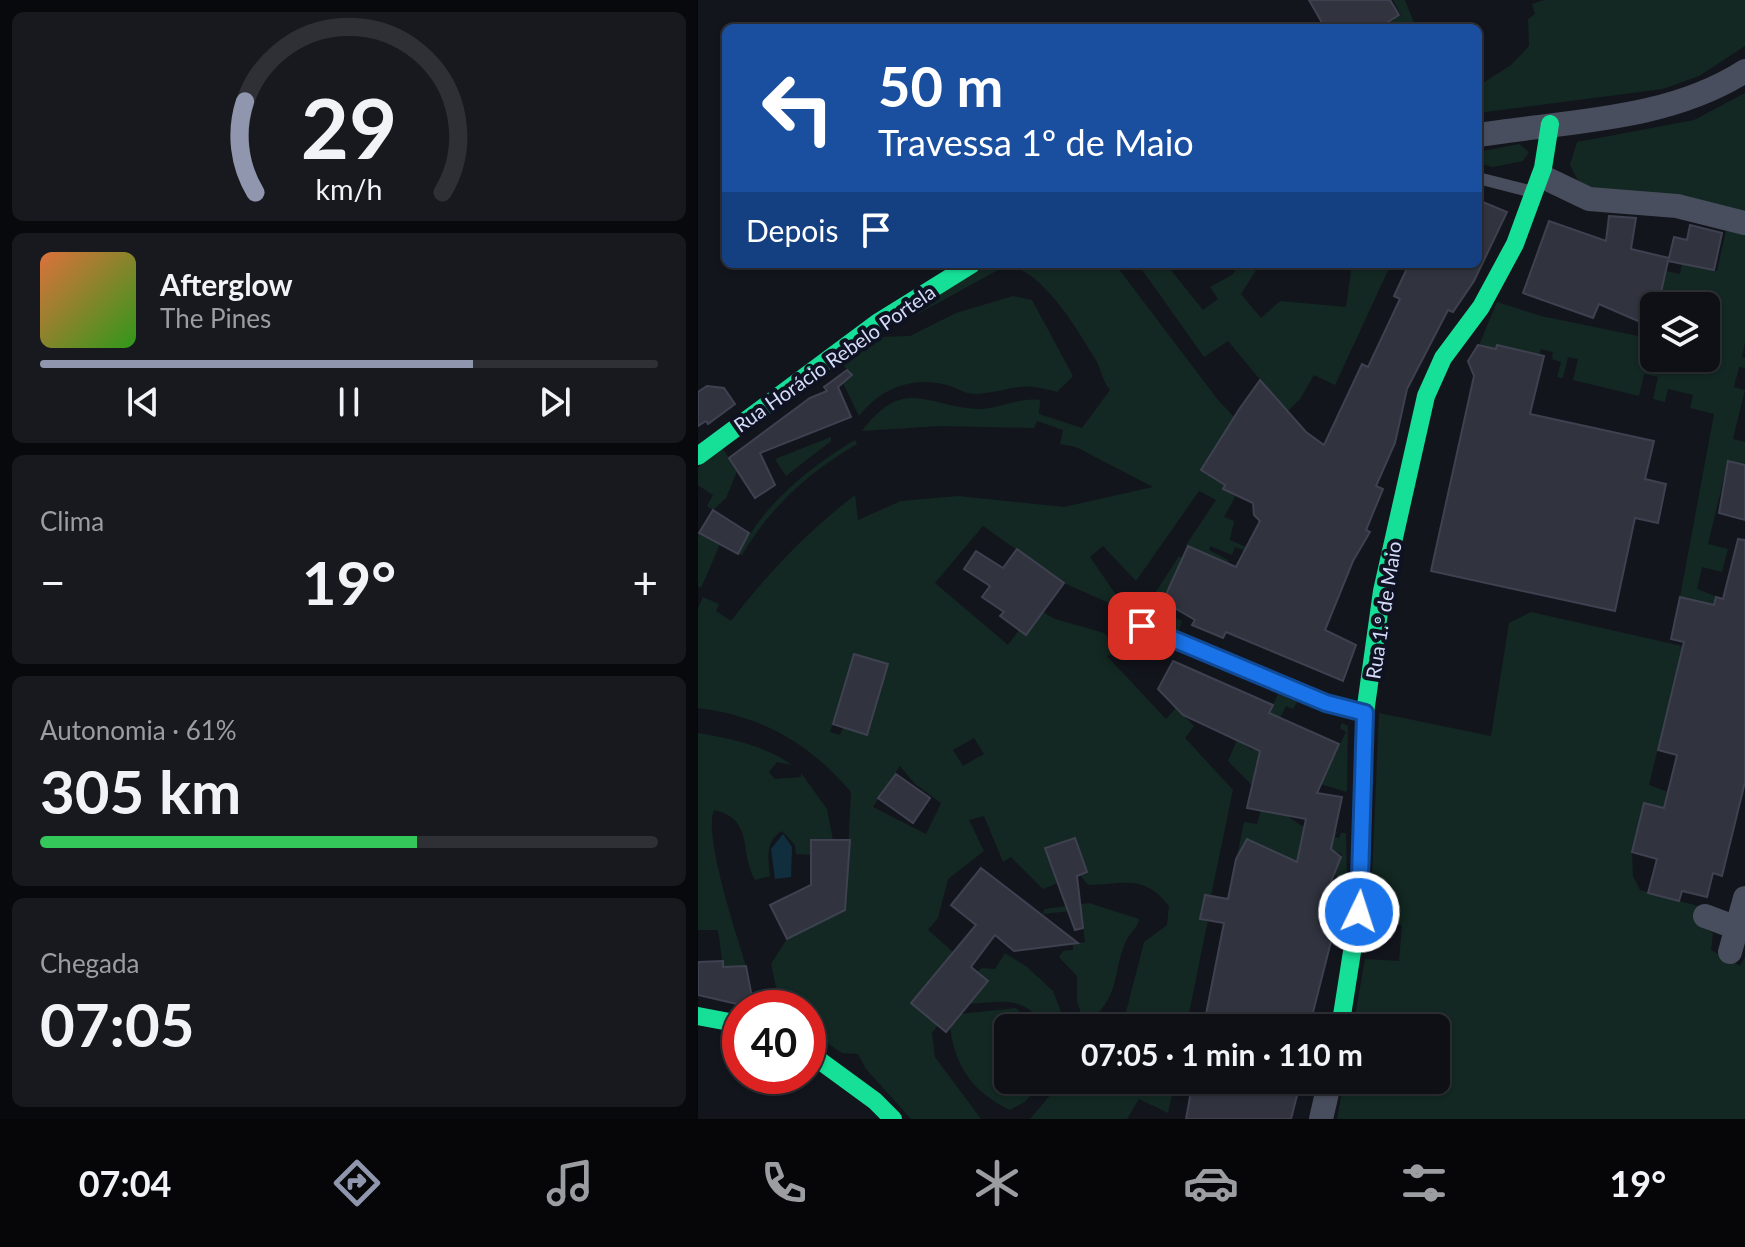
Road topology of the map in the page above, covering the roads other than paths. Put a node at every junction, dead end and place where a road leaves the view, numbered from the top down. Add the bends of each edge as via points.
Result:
1 (1745, 71) edge
2 (1550, 124) junction
3 (1482, 134) edge
4 (1482, 178) edge
5 (1540, 185) junction
6 (1745, 223) edge
7 (966, 268) edge
8 (698, 456) edge
9 (1142, 626) dead end
10 (1365, 713) junction
11 (1745, 898) edge
12 (1705, 916) dead end
13 (1738, 937) edge
14 (1342, 1014) edge
15 (698, 1016) edge
16 (722, 1021) edge
17 (826, 1065) edge
18 (1327, 1094) edge
19 (893, 1119) edge
20 (1321, 1119) edge

1 - 2 street via 1678,103
2 - 3 street
2 - 5 street
4 - 5 lane
5 - 6 street via 1589,199 1677,206
5 - 10 street, Rua 1.º de Maio via 1483,304 1448,346 1429,386 1382,591
7 - 8 street, Rua Horácio Rebelo Portela via 877,323
9 - 10 street via 1326,703
10 - 14 street, Rua 1.º de Maio via 1360,901
11 - 13 street
12 - 13 street
15 - 16 street
17 - 19 street
18 - 20 street

